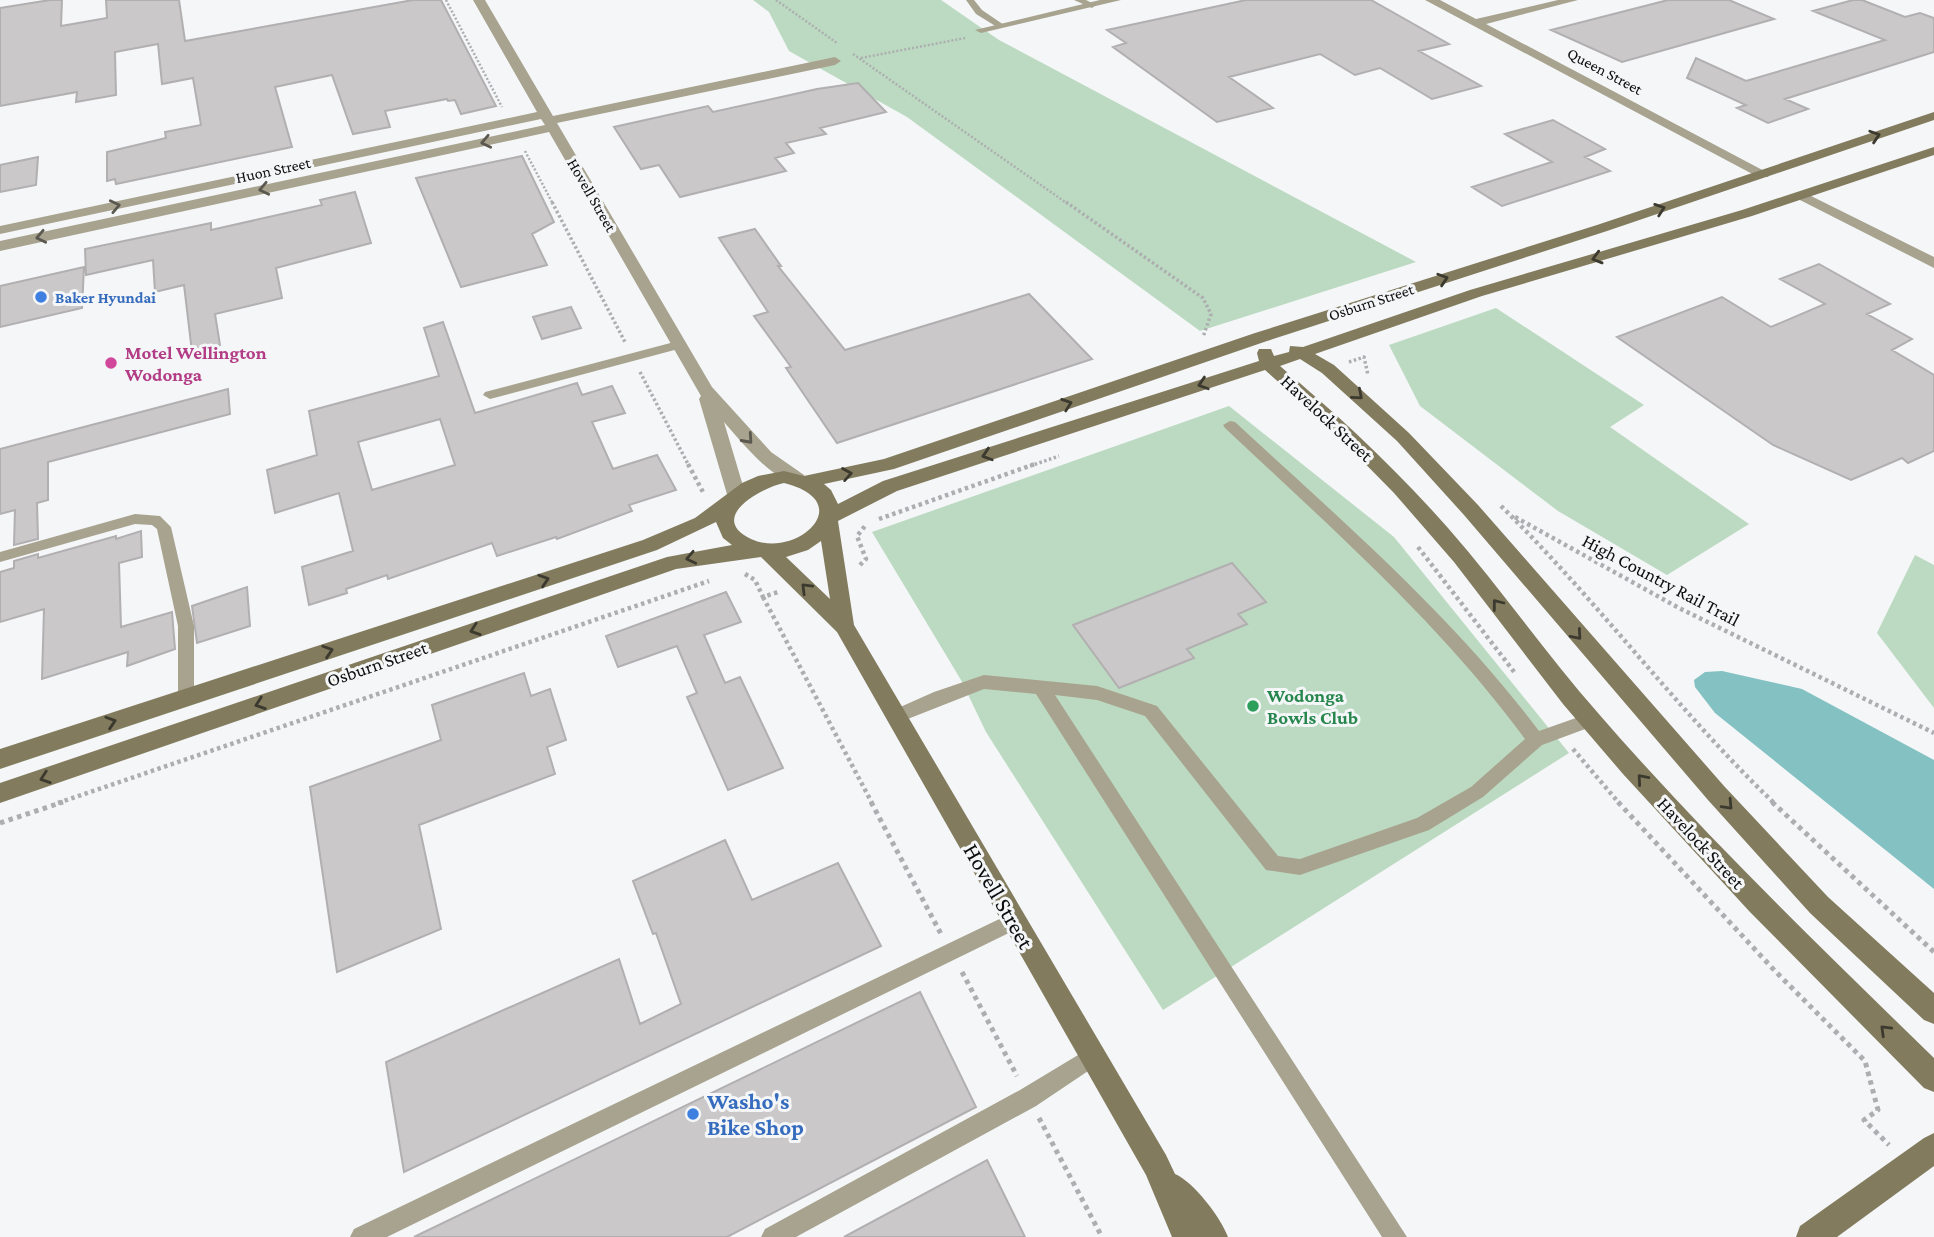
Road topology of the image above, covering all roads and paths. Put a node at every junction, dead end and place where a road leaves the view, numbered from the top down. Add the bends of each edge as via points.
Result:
1 (446, 0) edge
2 (479, 0) edge
3 (776, 0) edge
4 (970, 0) edge
5 (1078, 0) edge
6 (1115, 0) edge
7 (1431, 0) edge
8 (1572, 0) edge
9 (1092, 5) junction
10 (1475, 23) junction
11 (1000, 25) junction
12 (981, 30) joint
13 (841, 46) dead end
14 (850, 52) dead end
15 (859, 59) junction
16 (835, 61) dead end
17 (1934, 117) edge
18 (548, 121) junction
19 (503, 123) junction
20 (510, 137) junction
21 (404, 144) junction
22 (1934, 151) edge
23 (350, 156) junction
24 (412, 158) junction
25 (356, 170) junction
26 (1763, 174) junction
27 (1803, 196) junction
28 (157, 204) junction
29 (0, 230) edge
30 (0, 246) edge
31 (1934, 263) edge
32 (1262, 337) junction
33 (1203, 338) dead end
34 (678, 345) junction
35 (1304, 353) junction
36 (633, 358) junction
37 (1268, 364) junction
38 (705, 390) junction
39 (490, 395) dead end
40 (1230, 425) dead end
41 (1070, 452) dead end
42 (802, 480) junction
43 (732, 500) junction
44 (830, 519) junction
45 (690, 528) junction
46 (763, 550) junction
47 (0, 557) edge
48 (836, 573) junction
49 (732, 574) dead end
50 (716, 579) dead end
51 (802, 584) junction
52 (763, 597) junction
53 (844, 626) junction
54 (1041, 688) junction
55 (186, 698) junction
56 (895, 717) junction
57 (1590, 720) junction
58 (1934, 733) edge
59 (1536, 740) junction
60 (0, 759) edge
61 (0, 793) edge
62 (0, 823) edge
63 (1014, 921) junction
64 (951, 952) junction
65 (1934, 952) edge
66 (1934, 1011) edge
67 (1093, 1056) junction
68 (1934, 1078) edge
69 (1028, 1098) junction
70 (1934, 1148) edge
71 (1156, 1165) junction
72 (362, 1237) edge
73 (774, 1237) edge
74 (1102, 1237) edge
75 (1188, 1237) edge
76 (1213, 1237) edge
77 (1395, 1237) edge
78 (1811, 1237) edge

1 - 19 path via 506,113 498,115
2 - 18 street, Hovell Street
3 - 13 path
4 - 11 lane
5 - 9 lane
6 - 9 street
7 - 10 street, Queen Street
8 - 10 street
9 - 11 street
10 - 26 street, Queen Street
11 - 12 street
12 - 15 path via 948,43
14 - 15 path
15 - 33 path via 1203,298 1212,319
16 - 18 street, Huon Street
26 -> 17 street, Osburn Street
18 - 19 street, Huon Street
18 - 20 street, Huon Street
18 - 34 street, Hovell Street
19 - 21 street, Huon Street
20 -> 24 street, Huon Street
20 - 36 path via 514,147 522,145
21 - 23 street, Huon Street
21 - 24 street
22 - 27 street, Osburn Street
23 - 25 street
23 - 28 street, Huon Street
24 - 25 street, Huon Street
25 -> 28 street, Huon Street
26 - 27 street
32 -> 26 street, Osburn Street
27 - 31 street
27 -> 35 street, Osburn Street via 1475,293
29 -> 28 street, Huon Street
28 -> 30 street, Huon Street
32 - 35 street, Havelock Street
32 - 37 street, Havelock Street
42 -> 32 street, Osburn Street via 878,467
34 - 36 lane
34 - 38 street, Hovell Street
35 - 37 street, Osburn Street
35 -> 66 street, Havelock Street via 1328,369 1411,445 1810,895
36 - 39 lane
36 - 45 path via 706,497 682,506
37 -> 44 street, Osburn Street via 890,486
57 -> 37 street, Havelock Street via 1441,533 1369,456
38 -> 42 street, Hovell Street via 764,456
38 - 43 street, Hovell Street
40 - 59 lane via 1387,572 1496,686
41 - 48 path via 863,526 857,536 864,561
42 - 43 street via 761,481
42 - 44 street via 825,493 831,503
43 - 45 street, Osburn Street via 710,519
43 - 46 street via 726,514 730,530 743,542
44 - 46 street via 805,542 786,550
44 - 48 street, Hovell Street
55 -> 45 street, Osburn Street
46 - 51 street, Hovell Street
46 -> 61 street, Osburn Street via 674,562
47 - 55 lane via 135,519 155,520 164,527 186,626
48 - 53 street, Hovell Street
49 - 52 path via 746,574 755,580
50 - 62 path
51 - 52 path
53 -> 51 street, Hovell Street
52 - 64 path
53 - 56 street, Hovell Street
54 - 56 lane via 984,682
54 - 59 lane via 1097,693 1151,711 1273,864 1286,866 1300,867 1423,824 1477,792
54 - 77 lane
60 -> 55 street, Osburn Street
56 - 63 street, Hovell Street
57 - 59 lane
68 -> 57 street, Havelock Street via 1748,895
58 - 65 path, High Country Rail Trail via 1679,608 1509,513 1711,740
63 - 64 lane
63 - 67 street, Hovell Street
64 - 69 path
64 - 72 lane
67 - 69 lane
67 - 71 street, Hovell Street
69 - 73 lane
69 - 74 path
70 - 78 street
71 - 75 street, Hovell Street
71 - 76 street, Hovell Street

